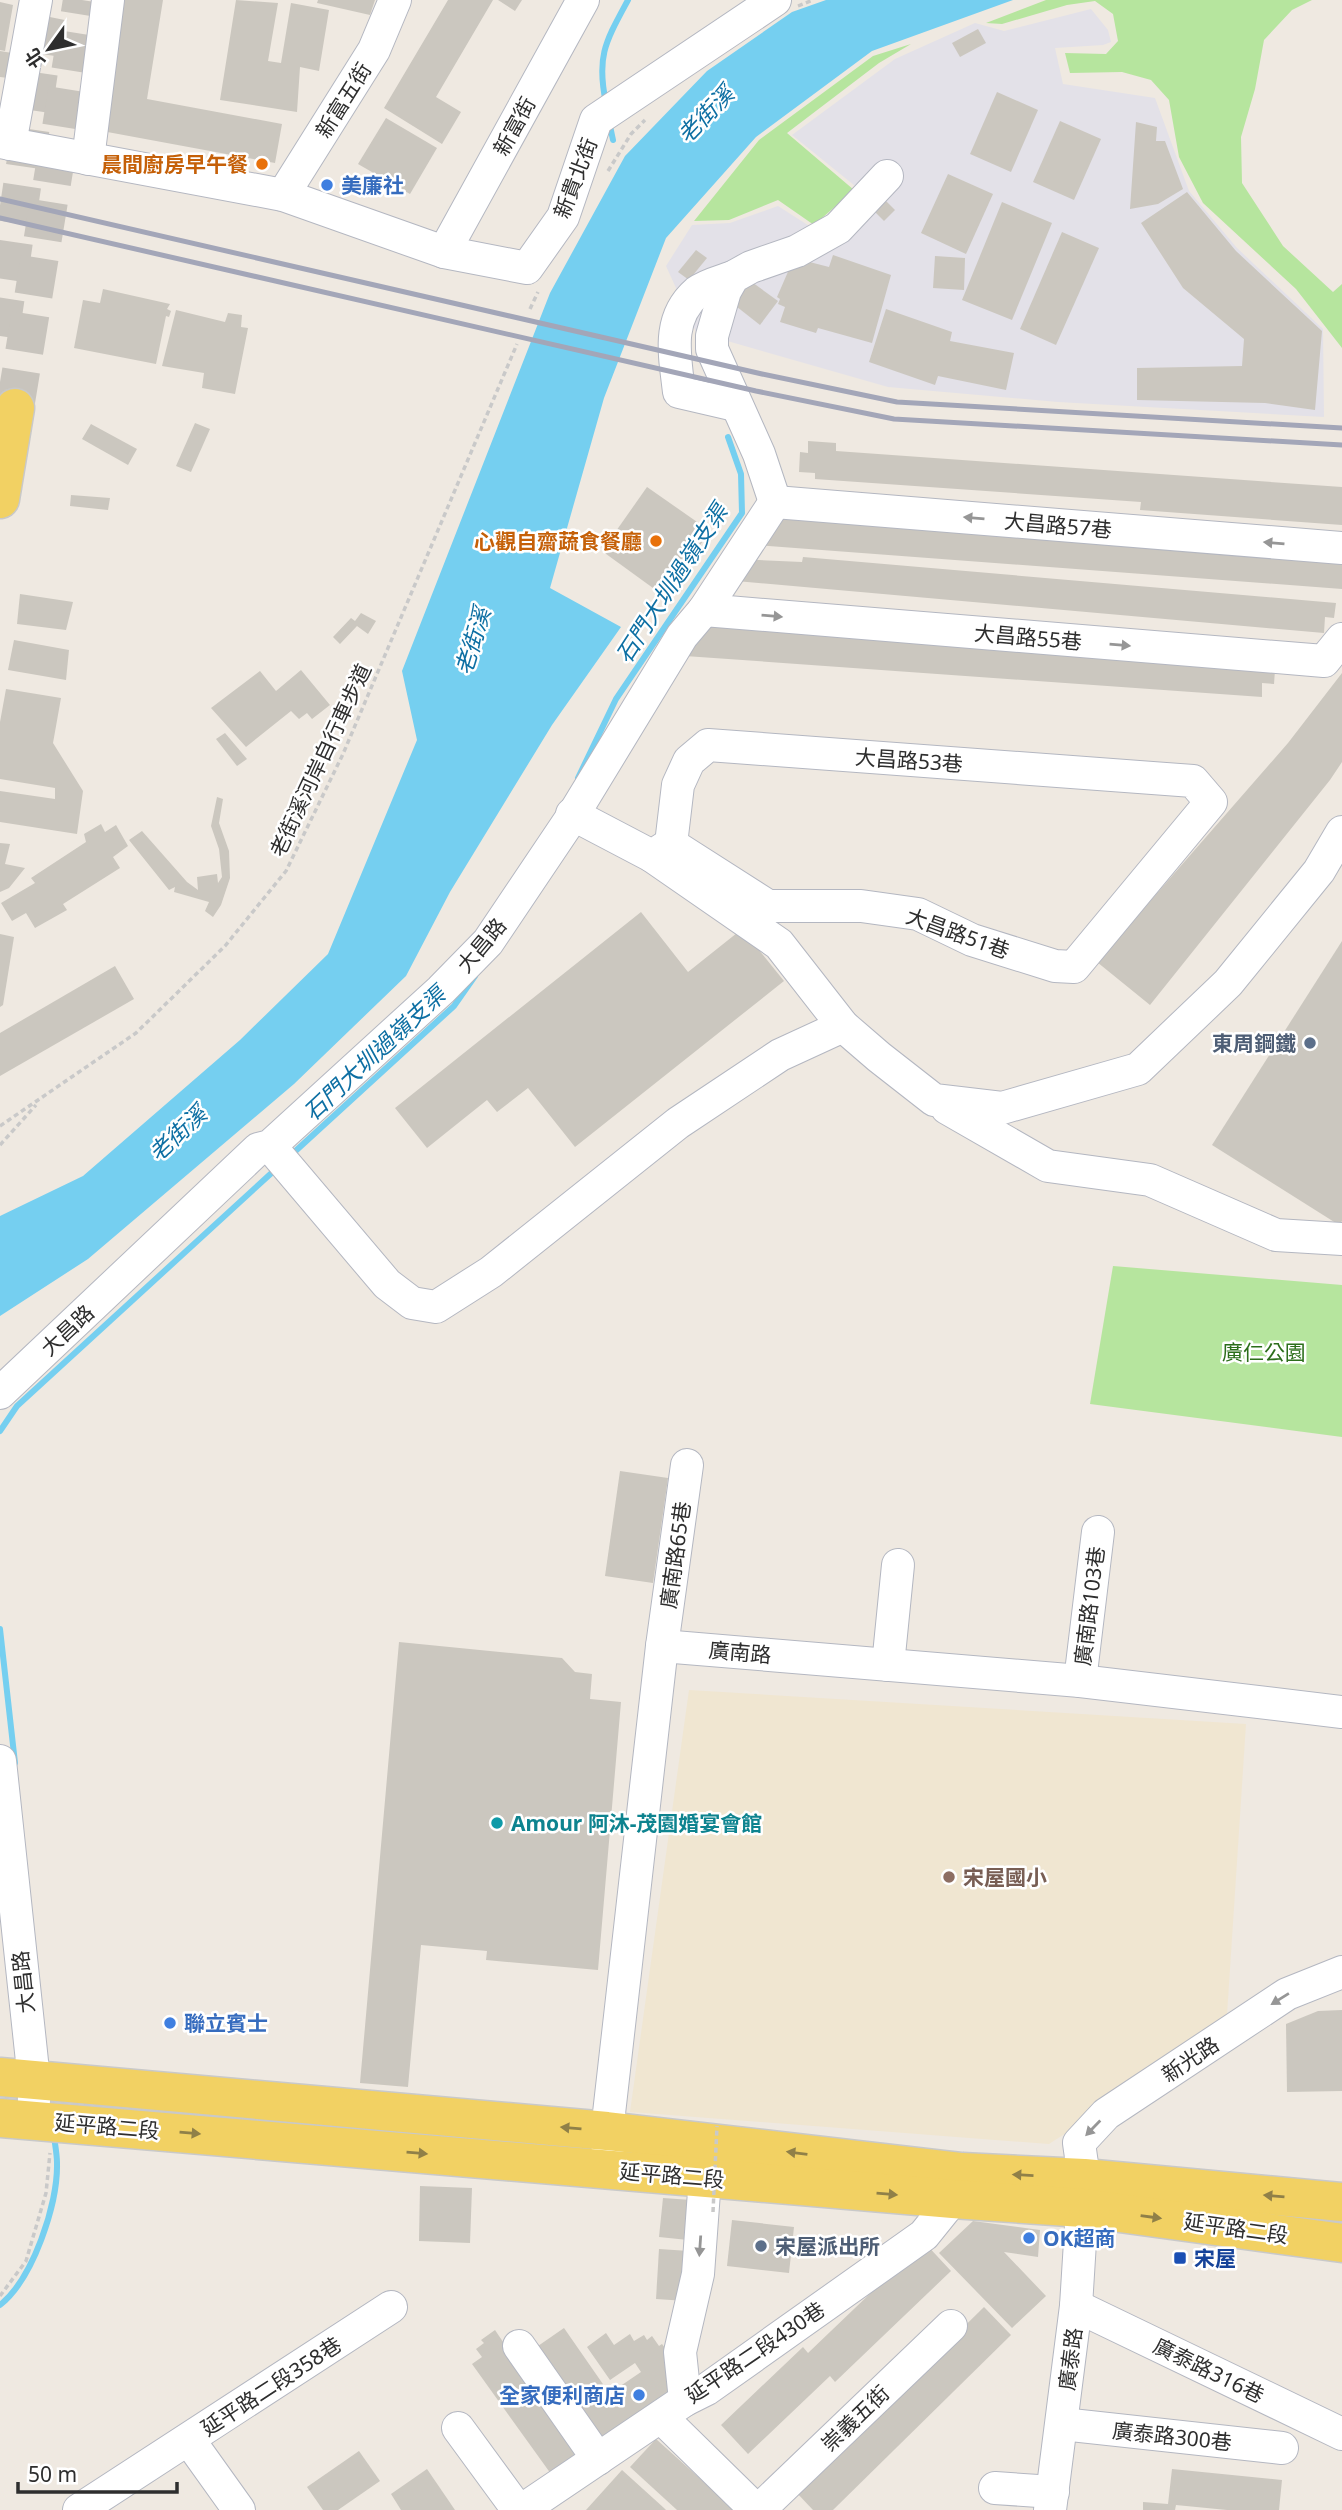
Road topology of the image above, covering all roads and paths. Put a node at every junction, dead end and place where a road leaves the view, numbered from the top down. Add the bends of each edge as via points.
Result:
1 (36, 0) edge
2 (108, 0) edge
3 (395, 0) edge
4 (583, 0) edge
5 (813, 0) edge
6 (781, 5) edge
7 (650, 115) dead end
8 (5, 143) edge
9 (88, 159) junction
10 (887, 176) dead end
11 (603, 179) dead end
12 (283, 195) junction
13 (444, 252) junction
14 (733, 277) junction
15 (541, 286) dead end
16 (530, 309) dead end
17 (517, 344) dead end
18 (736, 405) junction
19 (15, 408) tunnel mouth
20 (0, 499) edge
21 (775, 502) junction
22 (1342, 548) edge
23 (704, 610) junction
24 (1342, 639) edge
25 (1211, 802) joint
26 (572, 814) junction
27 (1342, 832) edge
28 (661, 850) junction
29 (843, 1026) junction
30 (934, 1100) junction
31 (40, 1101) junction
32 (0, 1126) edge
33 (0, 1145) edge
34 (264, 1147) junction
35 (1342, 1239) edge
36 (0, 1393) edge
37 (687, 1465) dead end
38 (1098, 1532) dead end
39 (898, 1565) dead end
40 (662, 1646) junction
41 (888, 1665) junction
42 (1080, 1681) junction
43 (1342, 1712) edge
44 (0, 1761) edge
45 (9, 1939) edge
46 (1342, 1972) edge
47 (17, 2078) edge
48 (28, 2120) edge
49 (717, 2126) dead end
50 (607, 2131) junction
51 (608, 2169) junction
52 (958, 2185) junction
53 (1083, 2193) junction
54 (709, 2195) junction
55 (1342, 2202) edge
56 (1342, 2243) edge
57 (0, 2296) edge
58 (1076, 2306) junction
59 (391, 2307) dead end
60 (951, 2326) dead end
61 (519, 2346) dead end
62 (673, 2408) junction
63 (1062, 2424) junction
64 (458, 2428) dead end
65 (1342, 2434) edge
66 (189, 2440) junction
67 (1282, 2448) dead end
68 (598, 2459) junction
69 (995, 2488) dead end
70 (1051, 2501) edge
71 (79, 2510) edge
72 (239, 2510) edge
73 (520, 2510) edge
74 (757, 2510) edge

1 - 8 street
2 - 9 street
3 - 12 street, 新富五街 via 374,50
4 - 13 street, 新富街
5 - 6 path
6 - 13 street, 新貴北街 via 606,112 563,217 527,268
7 - 11 path via 631,134
8 - 9 street
9 - 12 street
10 - 14 street via 838,228 797,251
12 - 13 street
14 - 18 street via 725,291 712,349
14 - 18 street via 698,291 673,332 679,392
15 - 16 path
17 - 31 path, 老街溪河岸自行車步道 via 343,754 286,871 225,946 136,1033
18 - 21 street via 760,454
19 - 20 main road
22 -> 21 street, 大昌路57巷
21 - 23 street
23 -> 24 street, 大昌路55巷 via 1324,662
23 - 26 street via 681,636
25 - 28 street, 大昌路53巷 via 1193,781 708,745 689,761 678,785
25 - 28 street, 大昌路51巷 via 1074,967 1055,966 972,940 918,914 861,906 768,906
26 - 28 street, 大昌路51巷
26 - 34 street, 大昌路 via 480,931 263,1137
27 - 30 street via 1319,871 1228,983 1138,1069 1002,1108
28 - 29 street via 779,944
29 - 30 street
29 - 34 street via 780,1055 678,1122 491,1272 436,1307 412,1303 387,1284
30 - 35 street via 1048,1166 1150,1180 1276,1235
31 - 32 path, 老街溪河岸自行車步道
31 - 33 path
34 - 36 street, 大昌路
37 - 40 street, 廣南路65巷
38 - 42 street, 廣南路103巷
39 - 41 street
40 - 41 street, 廣南路
40 - 50 street
41 - 42 street, 廣南路
42 - 43 street, 廣南路
44 - 45 street, 大昌路
45 - 47 street, 大昌路
46 -> 53 street, 新光路 via 1287,1994 1106,2114 1079,2143
47 - 48 street, 大昌路
50 -> 47 main road, 延平路二段
48 -> 51 main road, 延平路二段
48 - 57 path via 50,2164 46,2193 26,2261
49 - 54 path, bridge
50 - 51 street
52 -> 50 main road, 延平路二段
51 - 54 main road, 延平路二段
52 - 53 main road, 延平路二段
54 -> 52 main road, 延平路二段
52 - 62 street, 延平路二段430巷 via 924,2235 707,2389
55 -> 53 main road, 延平路二段
53 -> 56 main road, 延平路二段
53 - 58 street, 廣泰路
54 -> 62 street
58 - 63 street, 廣泰路
58 - 65 street, 廣泰路316巷
59 - 66 street, 延平路二段358巷
60 - 74 street, 崇義五街
61 - 68 street
62 - 68 street, 延平路二段430巷
62 - 74 street
63 - 67 street, 廣泰路300巷
63 - 70 street, 廣泰路
64 - 73 street
66 - 71 street, 延平路二段358巷
66 - 72 street
68 - 73 street, 延平路二段430巷
69 - 70 street

